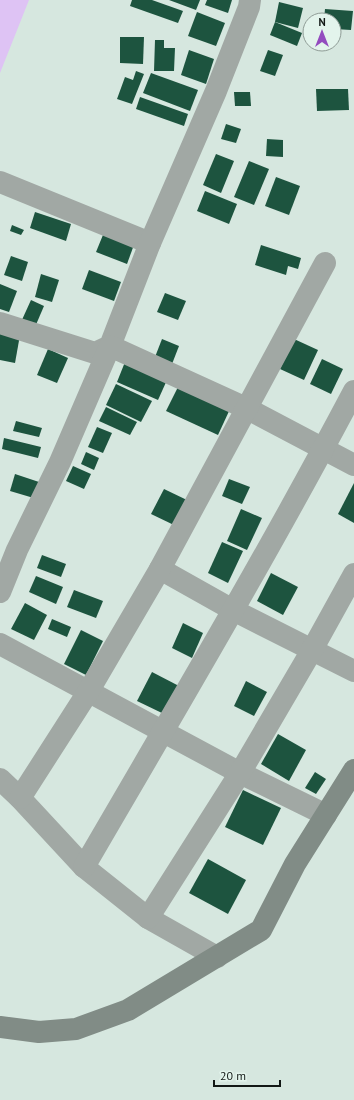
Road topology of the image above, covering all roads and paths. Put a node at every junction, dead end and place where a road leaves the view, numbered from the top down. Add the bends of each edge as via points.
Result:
1 (250, 0) edge
2 (0, 182) edge
3 (150, 243) junction
4 (325, 263) dead end
5 (0, 323) edge
6 (110, 346) junction
7 (354, 390) edge
8 (246, 408) junction
9 (323, 450) junction
10 (354, 466) edge
11 (160, 569) junction
12 (354, 574) edge
13 (0, 592) edge
14 (233, 610) junction
15 (0, 644) edge
16 (312, 650) junction
17 (354, 671) edge
18 (88, 692) junction
19 (163, 732) junction
20 (354, 770) edge
21 (240, 773) junction
22 (0, 780) edge
23 (20, 798) junction
24 (326, 815) junction
25 (84, 867) junction
26 (148, 918) junction
27 (217, 957) junction
28 (0, 1027) edge

1 - 3 street via 216,91
2 - 3 street
3 - 6 street
4 - 8 street
5 - 6 street via 95,353
6 - 8 street
6 - 13 street
7 - 9 street
8 - 9 street
8 - 11 street
9 - 10 street
9 - 14 street
11 - 14 street
11 - 18 street
12 - 16 street
14 - 16 street
14 - 19 street
15 - 18 street
16 - 17 street
16 - 21 street
18 - 19 street
18 - 23 street
19 - 21 street
19 - 25 street
20 - 24 main road
21 - 24 street
21 - 26 street
22 - 23 street
23 - 25 street
24 - 27 main road via 295,864 261,930
25 - 26 street
26 - 27 street
27 - 28 main road via 128,1010 76,1029 39,1032

